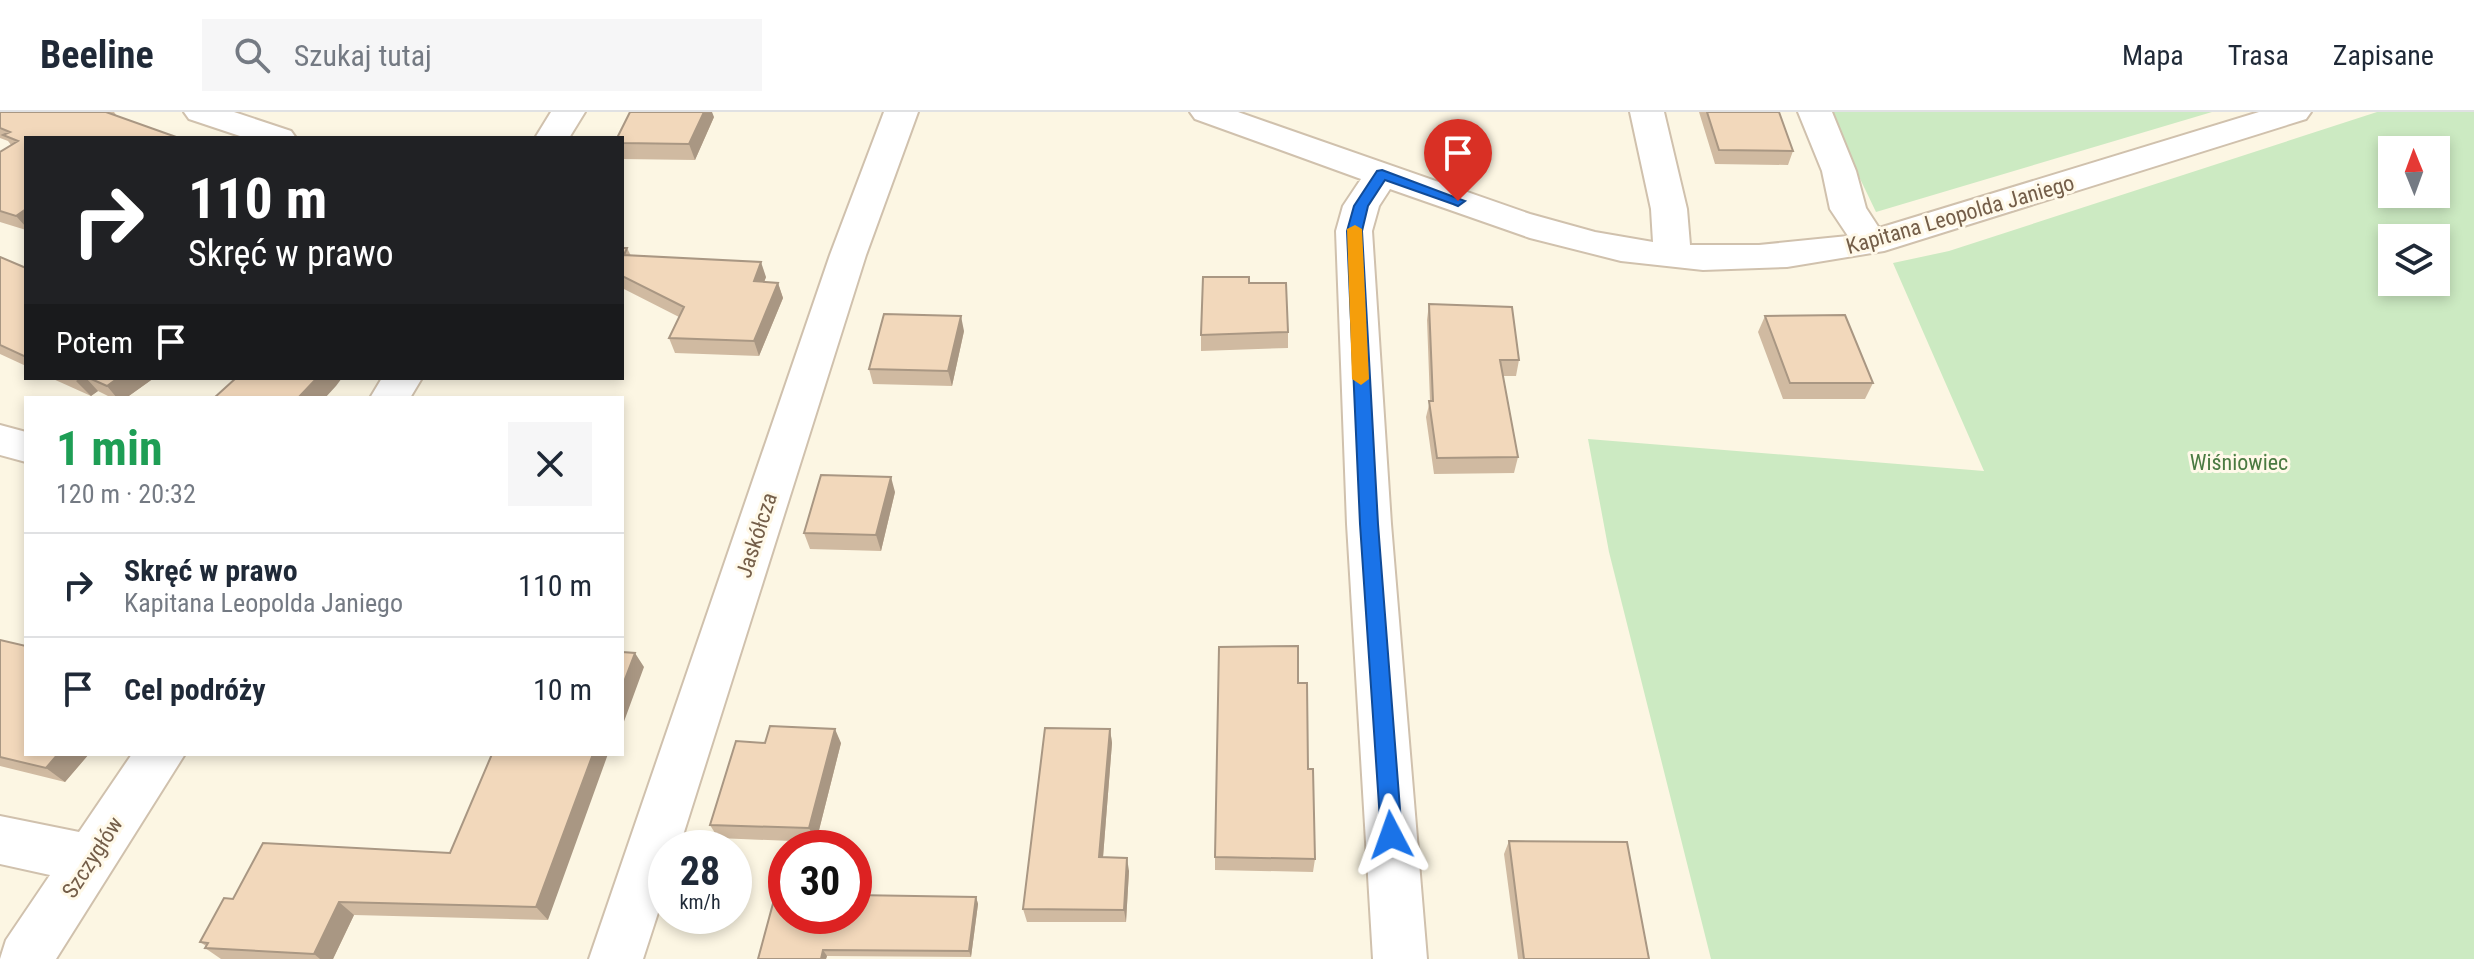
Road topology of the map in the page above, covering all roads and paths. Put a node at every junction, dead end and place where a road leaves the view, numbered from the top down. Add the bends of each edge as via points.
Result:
1 (201, 112) edge
2 (568, 112) edge
3 (901, 112) edge
4 (1207, 112) edge
5 (1647, 112) edge
6 (1815, 112) edge
7 (2294, 112) edge
8 (273, 136) edge
9 (553, 136) edge
10 (1382, 174) junction
11 (1871, 243) junction
12 (1672, 256) junction
13 (0, 440) edge
14 (24, 446) edge
15 (159, 756) edge
16 (0, 840) edge
17 (90, 859) junction
18 (25, 959) edge
19 (616, 959) edge
20 (1400, 959) edge

1 - 8 street
2 - 9 street
3 - 19 street, Jaskółcza via 848,255
4 - 10 street, Kapitana Leopolda Janiego
5 - 12 street via 1669,209
6 - 11 street via 1848,209
7 - 11 street, Kapitana Leopolda Janiego
10 - 12 street, Kapitana Leopolda Janiego via 1549,230 1619,249
10 - 20 street via 1361,206 1354,231
11 - 12 street, Kapitana Leopolda Janiego via 1767,258
13 - 14 street
15 - 17 street, Szczygłów
16 - 17 street
17 - 18 street, Szczygłów

